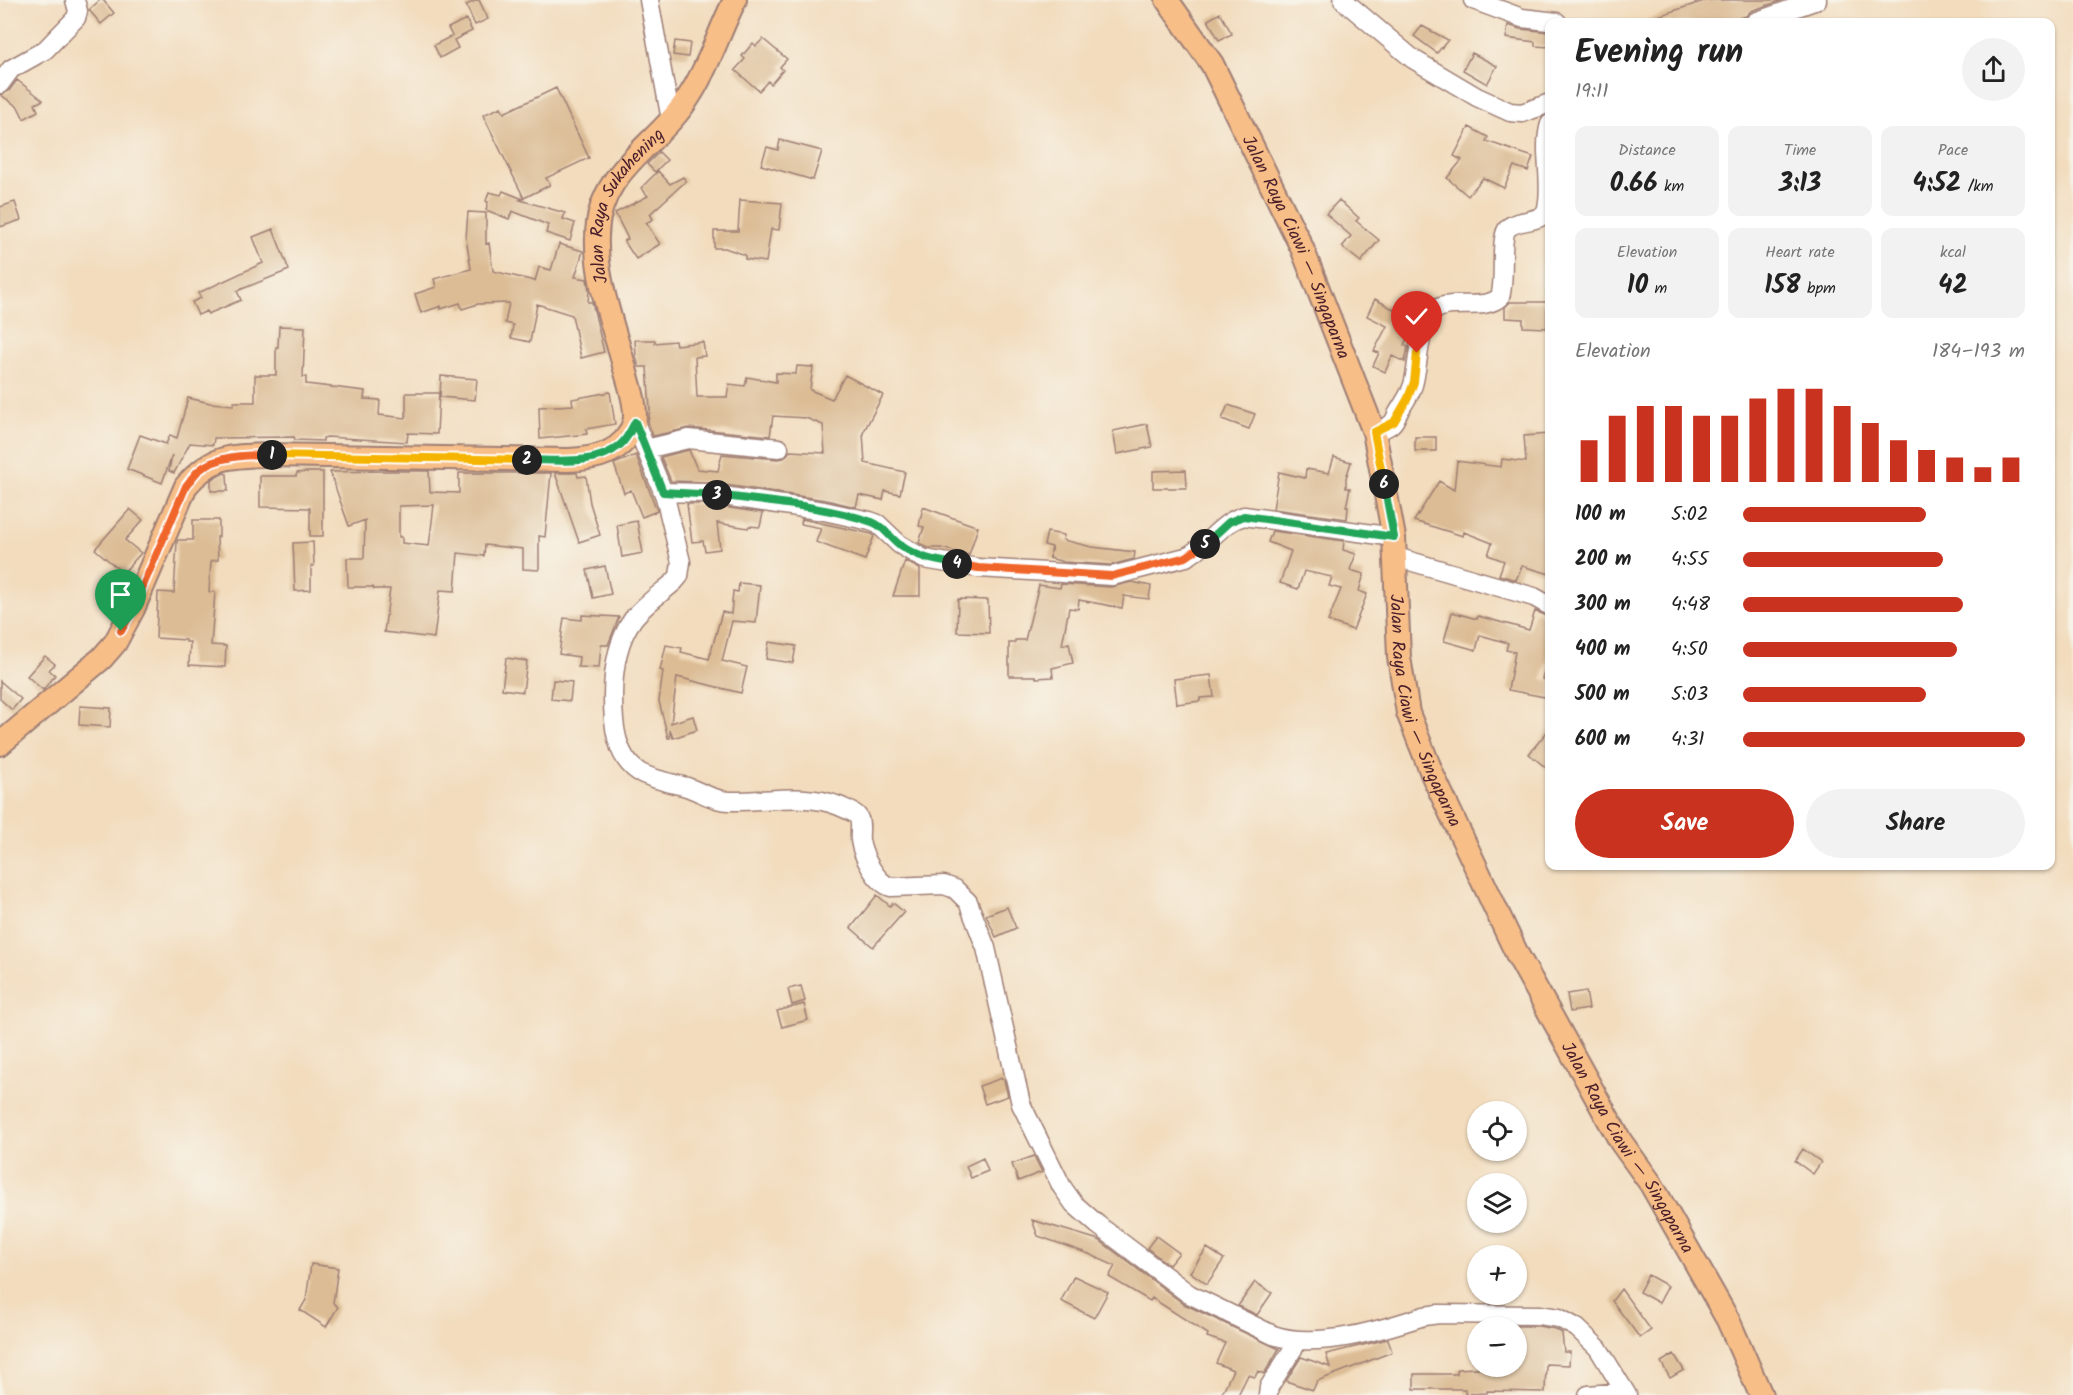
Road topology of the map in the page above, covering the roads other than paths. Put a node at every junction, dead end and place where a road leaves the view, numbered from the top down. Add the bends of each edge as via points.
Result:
1 (75, 0) edge
2 (649, 0) edge
3 (735, 0) edge
4 (1167, 0) edge
5 (1343, 0) edge
6 (1473, 0) edge
7 (1817, 0) edge
8 (1766, 18) edge
9 (1545, 21) edge
10 (0, 84) edge
11 (1545, 105) edge
12 (671, 120) junction
13 (1545, 212) edge
14 (635, 422) junction
15 (1374, 432) junction
16 (779, 448) dead end
17 (646, 450) junction
18 (663, 492) junction
19 (1395, 547) junction
20 (1545, 603) edge
21 (0, 744) edge
22 (1298, 1341) junction
23 (1626, 1394) edge
24 (1268, 1395) edge
25 (1588, 1395) edge
26 (1761, 1395) edge

1 - 10 street via 76,18 45,50 11,69
2 - 12 street
3 - 12 main road, Jalan Raya Sukahening via 690,96
4 - 15 main road, Jalan Raya Ciawi — Singaparna via 1212,64 1297,238
5 - 11 street via 1413,59 1477,97 1510,112 1522,113
6 - 9 street via 1522,18
7 - 8 street
12 - 14 main road, Jalan Raya Sukahening via 613,181 598,218 597,253 633,399
13 - 15 street via 1509,226 1506,231 1500,297 1468,306 1445,306 1432,313 1422,335 1408,398 1394,422
14 - 17 street
14 - 21 main road via 620,445 590,459 269,455 211,463 186,486 133,609 114,643 102,658
15 - 19 main road, Jalan Raya Ciawi — Singaparna
16 - 17 street via 688,439
17 - 18 street
18 - 19 street via 703,493 870,521 924,559 986,568 1116,575 1186,557 1229,522 1244,516
18 - 22 street via 681,570 674,582 641,610 628,627 615,663 613,720 624,756 640,772 718,800 819,800 837,805 858,817 861,844 877,878 885,885 944,885 955,889 974,913 986,948 1020,1104 1074,1204 1189,1294 1273,1335
19 - 20 street
19 - 26 main road, Jalan Raya Ciawi — Singaparna via 1399,657 1408,712 1433,776 1517,954 1621,1142 1650,1184 1722,1310
22 - 23 street via 1338,1339 1439,1314 1559,1318 1577,1328 1598,1348
22 - 24 street via 1269,1387
23 - 25 street

